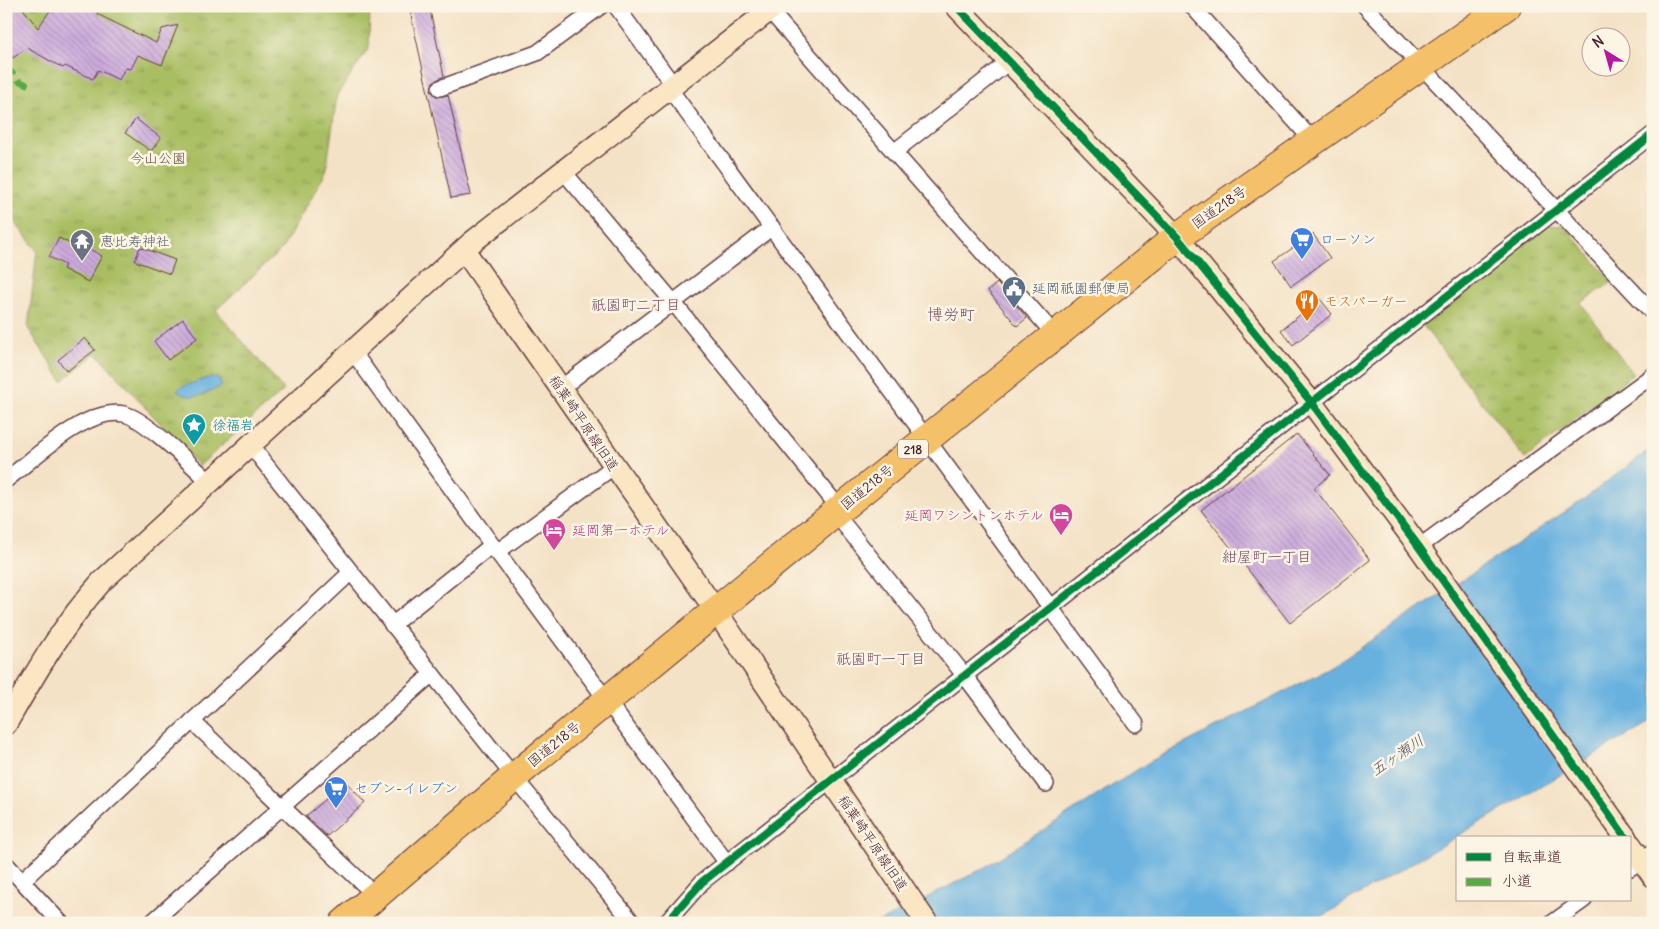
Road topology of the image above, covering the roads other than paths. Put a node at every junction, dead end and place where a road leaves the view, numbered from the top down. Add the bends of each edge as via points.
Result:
1 (601, 6) edge
2 (616, 6) edge
3 (956, 6) edge
4 (1192, 6) edge
5 (1364, 6) edge
6 (1506, 6) edge
7 (772, 8) edge
8 (1010, 61) junction
9 (1421, 67) junction
10 (671, 86) junction
11 (440, 88) dead end
12 (1653, 134) edge
13 (1313, 141) junction
14 (894, 152) junction
15 (564, 172) junction
16 (1556, 210) junction
17 (772, 227) junction
18 (1178, 237) junction
19 (464, 250) junction
20 (673, 302) junction
21 (1653, 314) edge
22 (1055, 335) junction
23 (354, 352) junction
24 (1653, 374) edge
25 (561, 388) junction
26 (1311, 402) junction
27 (926, 439) junction
28 (251, 446) junction
29 (614, 467) junction
30 (6, 480) edge
31 (211, 483) junction
32 (838, 511) junction
33 (494, 549) junction
34 (1422, 551) junction
35 (350, 573) junction
36 (1052, 608) junction
37 (716, 611) junction
38 (392, 624) junction
39 (432, 674) junction
40 (965, 676) junction
41 (608, 700) junction
42 (192, 721) junction
43 (6, 724) edge
44 (1136, 724) dead end
45 (514, 777) junction
46 (831, 782) junction
47 (1046, 784) dead end
48 (283, 806) junction
49 (1625, 836) edge
50 (727, 863) junction
51 (6, 864) edge
52 (22, 881) junction
53 (376, 896) junction
54 (1581, 902) edge
55 (61, 923) edge
56 (151, 923) edge
57 (344, 923) edge
58 (634, 923) edge
59 (666, 923) edge
60 (927, 923) edge
61 (1552, 923) edge

1 - 11 street via 537,53
2 - 10 street
3 - 8 street
4 - 13 street
5 - 9 street
6 - 9 highway, 国道218号 / 218
7 - 10 street
7 - 14 street
8 - 14 street
8 - 18 street
9 - 13 highway, 国道218号 / 218
9 - 16 street
10 - 15 street
10 - 17 street
12 - 16 street
13 - 18 highway, 国道218号 / 218
14 - 22 street
15 - 19 street
15 - 20 street
16 - 21 street
16 - 26 street
17 - 20 street
17 - 27 street
18 - 22 highway, 国道218号 / 218
18 - 26 street
19 - 23 street
19 - 25 street, 稲葉崎平原線旧道
20 - 25 street
20 - 32 street
22 - 27 highway, 国道218号 / 218
23 - 28 street
23 - 33 street
24 - 34 street
25 - 29 street, 稲葉崎平原線旧道
26 - 34 street
26 - 36 street
27 - 32 highway, 国道218号 / 218
27 - 36 street
28 - 31 street
28 - 35 street
29 - 33 street
29 - 37 street, 稲葉崎平原線旧道
30 - 31 street via 82,424 100,415 125,414 144,425
31 - 43 street via 102,581 76,611 52,644
32 - 37 highway, 国道218号 / 218
32 - 40 street
33 - 38 street
33 - 41 street
34 - 49 street
35 - 38 street
35 - 42 street
36 - 40 street
36 - 44 street
37 - 41 highway, 国道218号 / 218
37 - 46 street, 稲葉崎平原線旧道
38 - 39 street
39 - 45 street
39 - 48 street
40 - 46 street
40 - 47 street
41 - 45 highway, 国道218号 / 218
41 - 50 street
42 - 48 street
42 - 52 street
45 - 53 highway, 国道218号 / 218
45 - 58 street
46 - 50 street
46 - 60 street, 稲葉崎平原線旧道
48 - 53 street
48 - 56 street
50 - 59 street via 702,882
51 - 52 street
52 - 55 street
53 - 57 highway, 国道218号 / 218
54 - 61 street

